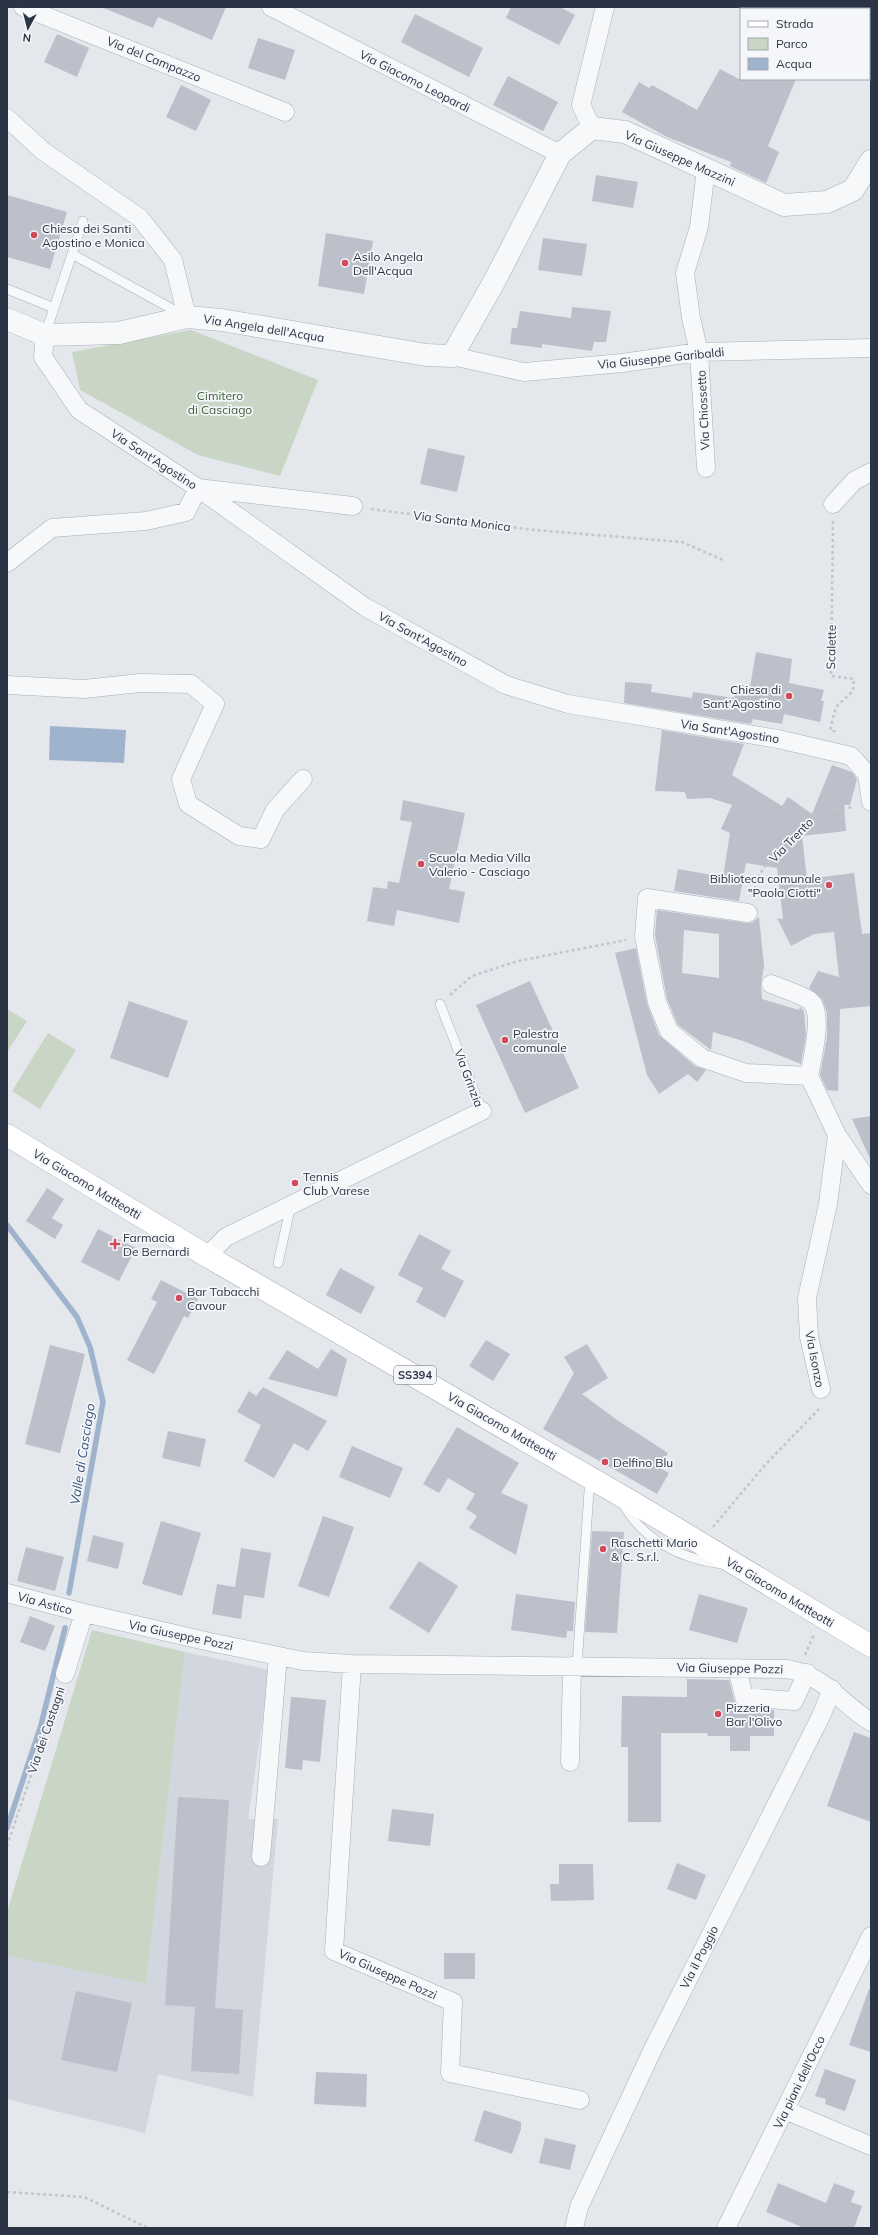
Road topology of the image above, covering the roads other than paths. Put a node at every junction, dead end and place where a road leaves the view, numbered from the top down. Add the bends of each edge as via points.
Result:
1 (22, 7) edge
2 (271, 7) edge
3 (605, 7) edge
4 (285, 112) dead end
5 (7, 118) edge
6 (592, 128) junction
7 (560, 154) junction
8 (871, 162) edge
9 (706, 169) junction
10 (83, 221) dead end
11 (72, 254) junction
12 (7, 289) edge
13 (54, 308) junction
14 (187, 318) junction
15 (7, 319) edge
16 (45, 335) junction
17 (871, 348) edge
18 (699, 352) junction
19 (452, 356) junction
20 (706, 468) dead end
21 (871, 472) edge
22 (198, 488) junction
23 (833, 504) road end
24 (353, 506) road end
25 (7, 563) edge
26 (7, 685) edge
27 (303, 779) dead end
28 (864, 804) edge
29 (748, 913) road end
30 (771, 984) dead end
31 (440, 1004) road end
32 (809, 1076) junction
33 (482, 1112) joint
34 (7, 1135) edge
35 (837, 1135) junction
36 (871, 1185) edge
37 (292, 1205) junction
38 (207, 1256) junction
39 (278, 1263) dead end
40 (821, 1389) road end
41 (590, 1477) junction
42 (7, 1593) edge
43 (84, 1613) junction
44 (871, 1646) edge
45 (278, 1656) junction
46 (352, 1664) junction
47 (575, 1666) junction
48 (737, 1668) junction
49 (804, 1672) junction
50 (65, 1674) road end
51 (832, 1689) junction
52 (871, 1722) edge
53 (570, 1762) dead end
54 (261, 1857) dead end
55 (871, 1936) edge
56 (580, 2100) dead end
57 (785, 2110) junction
58 (871, 2146) edge
59 (574, 2228) edge
60 (726, 2228) edge

1 - 4 street, Via del Campazzo
2 - 7 street, Via Giacomo Leopardi
3 - 6 street via 581,105
5 - 14 street via 42,151 140,218 173,260
6 - 7 street
6 - 9 street, Via Giuseppe Mazzini via 625,132
7 - 19 street via 494,282
8 - 9 street, Via Giuseppe Mazzini via 853,190 827,202 784,205
9 - 18 street, Via Chiossetto via 699,227 685,273
10 - 11 lane
11 - 13 lane
11 - 14 lane
12 - 13 lane
13 - 16 lane
14 - 16 street, Via Angela dell'Acqua via 119,333
14 - 19 street, Via Angela dell'Acqua via 222,320 426,355
15 - 16 street, Via Angela dell'Acqua
16 - 22 street, Via Sant'Agostino via 43,357 79,410
17 - 18 street, Via Giuseppe Garibaldi
18 - 19 street, Via Giuseppe Garibaldi via 622,363 524,372
18 - 20 street, Via Chiossetto
21 - 23 street via 854,481
22 - 24 street
22 - 25 street via 186,512 146,521 52,528
22 - 28 street, Via Sant'Agostino via 365,607 506,685 568,704 778,739 851,756 867,774
26 - 27 street via 84,689 140,682 191,684 215,704 181,779 188,804 238,836 261,839 275,810
29 - 32 street via 647,898 644,936 656,1002 669,1031 702,1058 746,1073
30 - 32 street via 810,1001 815,1008 817,1024
31 - 33 lane, Via Grinzia
32 - 35 street
33 - 37 street, Via Grinzia
34 - 38 main road, Via Giacomo Matteotti / SS394
35 - 36 street
35 - 40 street, Via Isonzo via 828,1204 807,1298 809,1336
37 - 38 street, Via Grinzia via 226,1237
37 - 39 lane
38 - 41 main road, Via Giacomo Matteotti / SS394
41 - 44 main road, Via Giacomo Matteotti / SS394
41 - 47 lane
42 - 43 street, Via Astico
43 - 45 street, Via Giuseppe Pozzi
43 - 50 street, Via dei Castagni
45 - 46 street, Via Giuseppe Pozzi
45 - 54 street
46 - 47 street, Via Giuseppe Pozzi
46 - 56 street, Via Giuseppe Pozzi via 334,1951 453,2002 450,2073
47 - 48 street, Via Giuseppe Pozzi
47 - 53 street
48 - 49 street, Via Giuseppe Pozzi
48 - 49 street via 744,1697 794,1701
49 - 51 street, Via Giuseppe Pozzi
51 - 52 street, Via Giuseppe Pozzi
51 - 59 street, Via il Poggio via 821,1716 653,2049 579,2207
55 - 57 street, Via piani dell'Occo
57 - 58 street
57 - 60 street, Via piani dell'Occo

